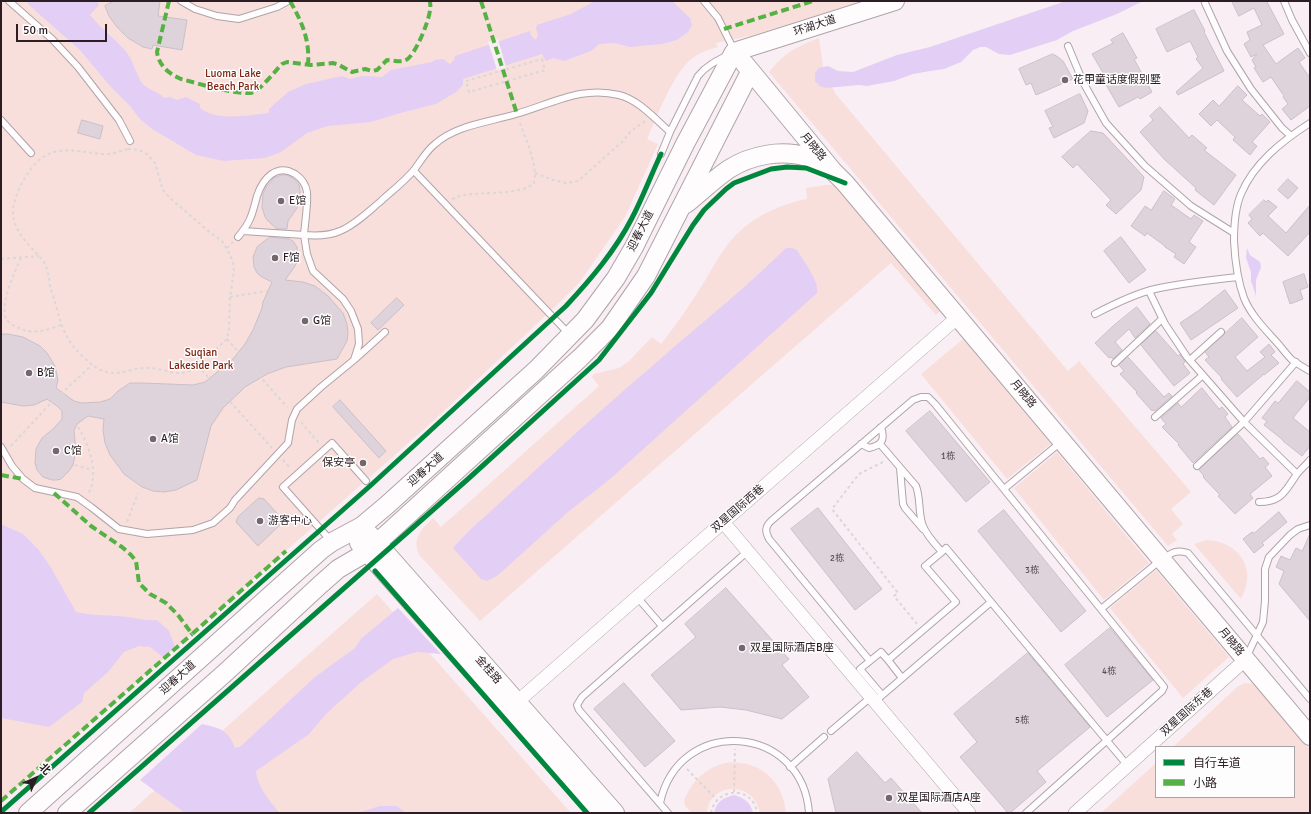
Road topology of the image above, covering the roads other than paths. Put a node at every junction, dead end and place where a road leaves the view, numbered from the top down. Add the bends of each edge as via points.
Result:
1 (9, 1) edge
2 (181, 1) edge
3 (288, 1) edge
4 (704, 1) edge
5 (895, 1) edge
6 (1284, 1) edge
7 (1205, 3) dead end
8 (1068, 46) dead end
9 (734, 52) junction
10 (1310, 53) edge
11 (750, 72) junction
12 (1, 120) edge
13 (1310, 123) edge
14 (670, 132) junction
15 (1291, 136) junction
16 (130, 141) dead end
17 (31, 154) dead end
18 (661, 154) dead end
19 (833, 170) junction
20 (414, 171) junction
21 (681, 209) junction
22 (243, 231) junction
23 (1234, 233) junction
24 (304, 235) junction
25 (238, 237) dead end
26 (1238, 276) junction
27 (1149, 291) junction
28 (1095, 314) dead end
29 (958, 317) junction
30 (1162, 319) junction
31 (385, 332) dead end
32 (1221, 332) dead end
33 (570, 336) junction
34 (354, 360) junction
35 (1190, 360) junction
36 (1296, 362) junction
37 (1115, 363) dead end
38 (1310, 372) edge
39 (1203, 375) junction
40 (1155, 417) dead end
41 (1244, 422) junction
42 (881, 426) junction
43 (1062, 440) junction
44 (861, 444) junction
45 (880, 444) junction
46 (1, 447) edge
47 (1310, 460) edge
48 (1197, 466) dead end
49 (900, 468) junction
50 (1298, 474) junction
51 (366, 481) dead end
52 (1004, 489) junction
53 (1259, 502) dead end
54 (723, 522) junction
55 (1310, 524) edge
56 (356, 530) junction
57 (926, 532) junction
58 (332, 542) junction
59 (372, 548) junction
60 (748, 551) junction
61 (942, 552) junction
62 (1162, 559) junction
63 (637, 597) junction
64 (991, 602) junction
65 (1101, 609) junction
66 (662, 626) junction
67 (1257, 635) junction
68 (1246, 659) junction
69 (888, 660) junction
70 (870, 661) junction
71 (902, 678) junction
72 (876, 698) junction
73 (1310, 699) edge
74 (517, 702) junction
75 (831, 731) dead end
76 (1310, 736) edge
77 (824, 737) dead end
78 (1107, 741) junction
79 (1128, 766) junction
80 (790, 767) junction
81 (660, 803) junction
82 (28, 813) edge
83 (67, 813) edge
84 (598, 813) edge
85 (614, 813) edge
86 (668, 813) edge
87 (809, 813) edge
88 (969, 813) edge
89 (1026, 813) edge
90 (1075, 813) edge

1 - 16 lane via 52,39 78,67 119,120
2 - 3 lane via 217,16 239,19
4 - 9 lane via 718,18
5 - 9 main road, 环湖大道
6 - 10 lane
7 - 15 lane via 1227,51 1251,89
8 - 23 lane via 1083,82 1106,123 1144,166 1191,206
9 - 11 main road, 月晓路
9 - 14 lane via 704,69 692,86
9 - 33 main road, 迎春大道 via 634,247 616,278
11 - 19 main road, 月晓路
11 - 21 main road, 迎春大道
12 - 17 lane
13 - 15 lane
14 - 18 lane
14 - 20 lane via 638,104 620,95 580,94 464,128 444,137 425,154
15 - 23 lane via 1264,158 1250,178 1241,194 1235,214
19 - 21 main road via 808,157 791,153 768,154 730,169
19 - 29 main road, 月晓路
20 - 24 lane via 373,208 341,231 315,236
20 - 33 lane
21 - 59 main road, 迎春大道 via 646,276 610,328
22 - 24 lane
22 - 24 lane via 262,186 280,170 290,171 298,176 307,191
22 - 25 lane
23 - 26 lane
24 - 34 lane via 312,271 343,299 351,311 358,329 359,344
26 - 27 lane
26 - 36 lane via 1244,298 1252,312
27 - 28 lane via 1120,301
27 - 30 lane
29 - 43 main road, 月晓路
29 - 54 street, 双星国际西巷
30 - 35 lane
30 - 37 lane
31 - 34 lane
32 - 35 lane
33 - 56 main road, 迎春大道 via 536,370
34 - 46 lane via 297,409 292,420 288,443 230,508 213,523 193,530 147,534 120,529 76,497 35,488 12,466
35 - 39 lane
36 - 38 lane
36 - 41 lane
39 - 40 lane
39 - 41 lane
41 - 48 lane
41 - 50 lane
42 - 44 lane
42 - 45 lane via 884,435
42 - 52 lane via 913,400 928,397
43 - 52 lane
43 - 62 main road, 月晓路
44 - 45 lane via 869,448
44 - 70 lane via 771,520 765,532
45 - 49 lane
47 - 50 lane
49 - 57 lane via 916,486
49 - 57 lane via 904,504
50 - 53 lane via 1279,498
51 - 58 lane via 332,444 283,487
52 - 65 lane
54 - 60 street
54 - 63 street, 双星国际西巷
55 - 67 lane via 1290,535 1268,557 1265,568 1263,622
56 - 58 main road, 迎春大道
56 - 59 main road, 金桂路
57 - 61 lane
58 - 82 main road, 迎春大道
59 - 74 main road, 金桂路
59 - 83 main road, 迎春大道 via 338,569
59 - 84 main road, 金桂路
60 - 66 lane
60 - 72 street
61 - 64 lane via 946,548
61 - 69 lane via 925,566 956,602
62 - 65 lane
62 - 67 lane via 1180,550 1188,553
62 - 68 main road, 月晓路
63 - 66 lane
63 - 74 street, 双星国际西巷
64 - 71 lane
64 - 78 lane
65 - 78 lane via 1164,687
66 - 81 lane via 582,696 577,705
67 - 68 lane
67 - 73 lane
68 - 76 main road, 月晓路
68 - 79 street, 双星国际东巷
69 - 70 lane via 881,652
69 - 71 lane
70 - 72 lane via 860,669
71 - 72 lane
72 - 75 lane
72 - 88 street
74 - 85 main road, 金桂路
77 - 80 lane
78 - 79 lane
78 - 89 lane
79 - 90 street, 双星国际东巷
80 - 81 lane via 783,759 751,743 714,743 681,762 668,780
80 - 87 lane via 804,790
81 - 86 lane

